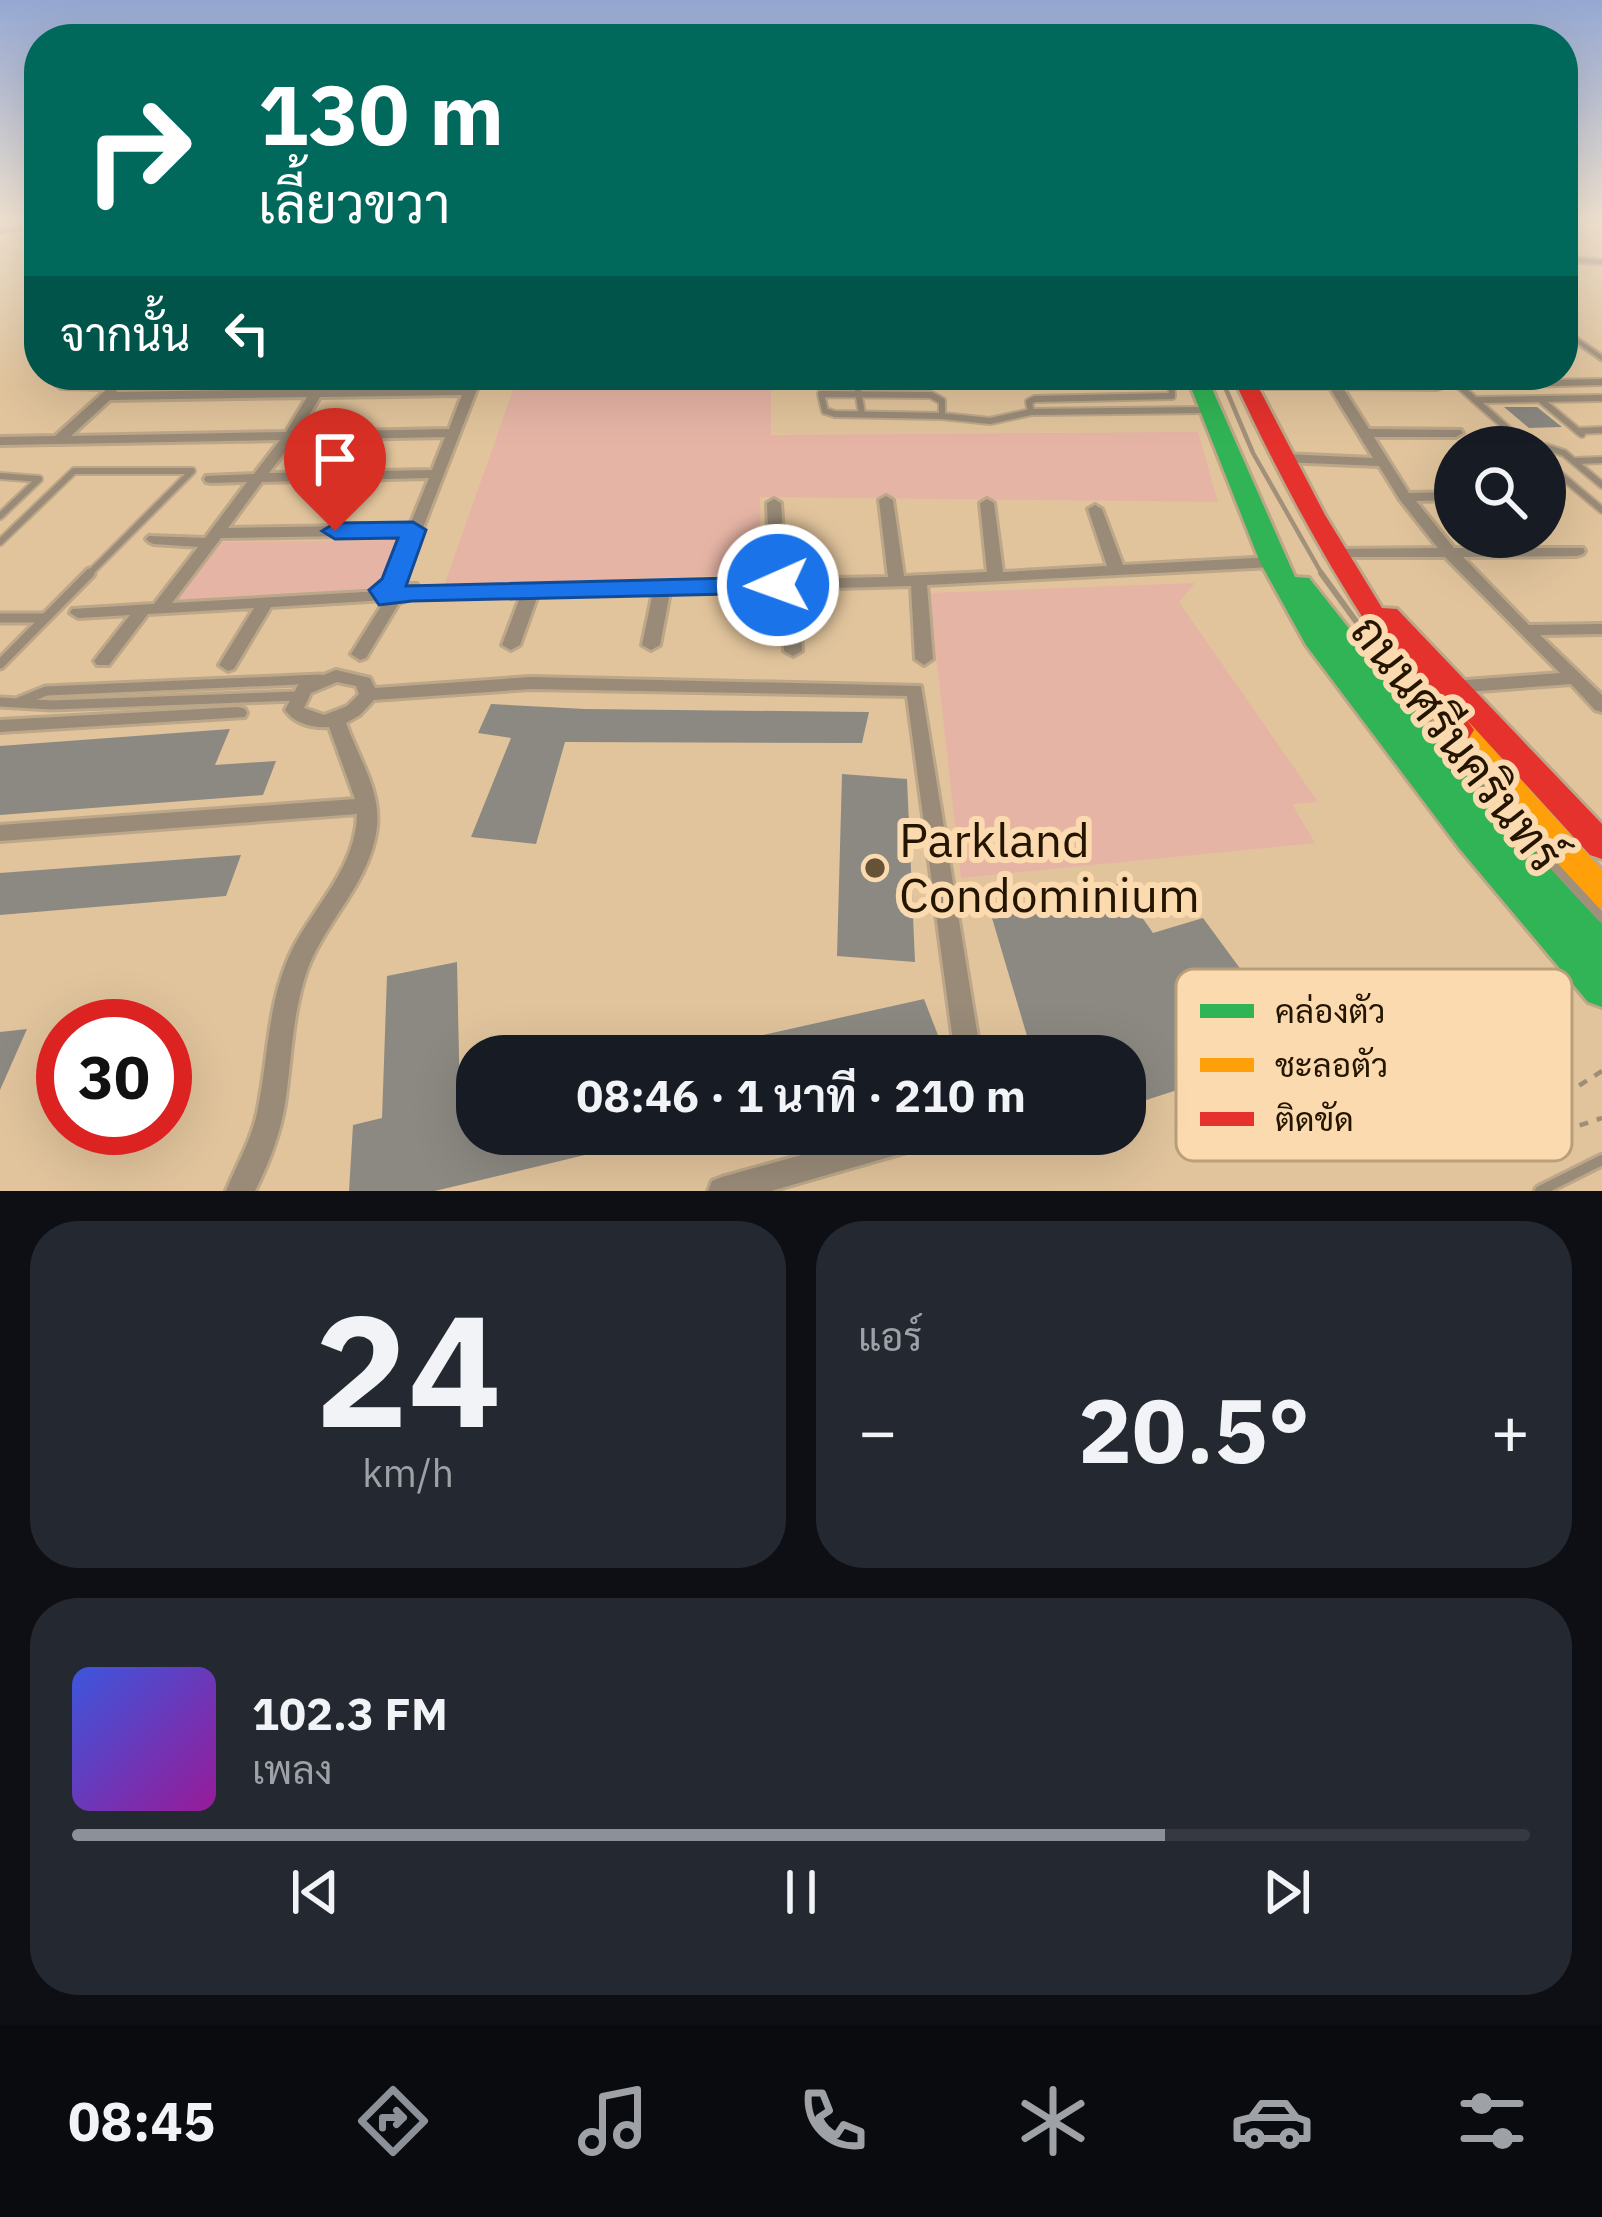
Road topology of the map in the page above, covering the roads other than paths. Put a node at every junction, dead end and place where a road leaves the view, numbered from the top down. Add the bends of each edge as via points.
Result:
1 (112, 390) edge
2 (249, 390) edge
3 (316, 390) edge
4 (354, 390) edge
5 (471, 390) edge
6 (1172, 390) edge
7 (1202, 390) edge
8 (1248, 390) edge
9 (1337, 390) edge
10 (1464, 390) edge
11 (858, 391) junction
12 (900, 392) junction
13 (314, 393) junction
14 (1172, 396) junction
15 (1602, 398) edge
16 (1539, 399) junction
17 (1476, 400) junction
18 (1209, 410) junction
19 (1175, 411) junction
20 (1031, 412) junction
21 (862, 414) junction
22 (902, 414) junction
23 (942, 417) junction
24 (1505, 426) edge
25 (1602, 430) edge
26 (454, 433) junction
27 (1363, 433) junction
28 (1434, 433) edge
29 (290, 436) junction
30 (58, 440) junction
31 (0, 441) edge
32 (1566, 457) edge
33 (1283, 458) junction
34 (1602, 460) edge
35 (1574, 461) junction
36 (1380, 463) junction
37 (438, 473) junction
38 (0, 476) edge
39 (259, 478) junction
40 (212, 479) dead end
41 (1566, 479) edge
42 (1599, 480) edge
43 (1434, 496) edge
44 (1405, 497) junction
45 (886, 500) dead end
46 (774, 502) dead end
47 (987, 503) dead end
48 (1095, 509) dead end
49 (1602, 510) edge
50 (0, 516) edge
51 (413, 530) junction
52 (1434, 533) edge
53 (213, 538) junction
54 (154, 539) dead end
55 (0, 542) edge
56 (1269, 549) junction
57 (1434, 551) edge
58 (1566, 551) edge
59 (1576, 551) dead end
60 (1331, 554) junction
61 (1455, 558) edge
62 (1117, 572) junction
63 (996, 577) junction
64 (919, 580) junction
65 (897, 581) junction
66 (785, 585) junction
67 (662, 589) junction
68 (530, 592) junction
69 (395, 593) junction
70 (264, 605) junction
71 (150, 610) junction
72 (78, 613) dead end
73 (46, 617) junction
74 (0, 618) edge
75 (1602, 629) edge
76 (1525, 630) junction
77 (511, 645) dead end
78 (651, 645) dead end
79 (793, 651) dead end
80 (359, 654) dead end
81 (924, 659) dead end
82 (103, 661) dead end
83 (0, 664) edge
84 (228, 665) dead end
85 (324, 679) junction
86 (1575, 679) junction
87 (1453, 688) junction
88 (368, 694) junction
89 (297, 696) junction
90 (0, 702) edge
91 (19, 702) junction
92 (1602, 706) edge
93 (238, 713) dead end
94 (336, 720) junction
95 (0, 726) edge
96 (367, 806) junction
97 (0, 833) edge
98 (1602, 845) edge
99 (1596, 887) edge
100 (1602, 950) edge
101 (1602, 990) edge
102 (965, 1035) edge
103 (850, 1155) edge
104 (1602, 1160) edge
105 (240, 1191) edge
106 (722, 1191) edge
107 (1540, 1191) edge

1 - 30 street
2 - 13 street
3 - 13 street
4 - 13 street
5 - 26 street
6 - 14 lane
7 - 18 main road, ถนนศรีนครินทร์
8 - 33 main road, ถนนศรีนครินทร์
9 - 27 street
10 - 17 lane
11 - 12 lane
11 - 21 lane
11 - 21 lane via 821,394 829,413
12 - 22 lane
12 - 23 lane via 939,398
13 - 29 street
14 - 19 lane
14 - 20 lane via 1035,399
15 - 16 lane
16 - 17 lane
16 - 25 lane via 1580,432
17 - 24 lane
18 - 19 lane
18 - 56 main road, ถนนศรีนครินทร์
19 - 20 lane
20 - 23 lane via 1011,421
21 - 22 lane
22 - 23 lane
26 - 29 street
26 - 37 street
27 - 28 street
27 - 36 street
29 - 30 street
29 - 39 street
30 - 31 street
32 - 35 lane
33 - 36 street
33 - 60 main road, ถนนศรีนครินทร์
34 - 35 lane
35 - 42 lane
36 - 44 street
37 - 39 street
37 - 51 street
38 - 50 lane via 39,478
39 - 40 street
39 - 53 street
41 - 49 lane
43 - 44 street
44 - 52 street
45 - 65 street
46 - 66 street
47 - 63 street
48 - 62 street
51 - 53 street
51 - 69 street
53 - 54 street
53 - 71 street
55 - 73 lane via 74,471 191,470
56 - 62 street
56 - 100 main road, ถนนศรีนครินทร์ via 1437,762
56 - 101 main road, ถนนศรีนครินทร์ via 1300,615 1357,697
57 - 60 street
58 - 59 street
60 - 87 main road, ถนนศรีนครินทร์
60 - 99 main road, ถนนศรีนครินทร์ via 1420,685
61 - 76 street
62 - 63 street
63 - 64 street
64 - 65 street
64 - 81 street
65 - 66 street
66 - 67 street
66 - 79 street
67 - 68 street
67 - 78 street
68 - 69 street
68 - 77 street
69 - 70 street
69 - 80 street
70 - 71 street
70 - 84 street
71 - 72 street
71 - 82 street
73 - 74 lane
73 - 83 lane
75 - 76 street
76 - 86 street
85 - 88 street via 356,678
85 - 89 street
85 - 91 lane via 46,691
86 - 87 street
86 - 92 street
87 - 98 main road, ถนนศรีนครินทร์
88 - 94 street
88 - 102 street via 530,682 915,690
89 - 91 lane
89 - 94 street via 298,716
90 - 91 lane
93 - 95 street
94 - 96 street
96 - 97 street
96 - 105 street via 364,844 297,964 273,1108 258,1163
103 - 106 street
104 - 107 lane

